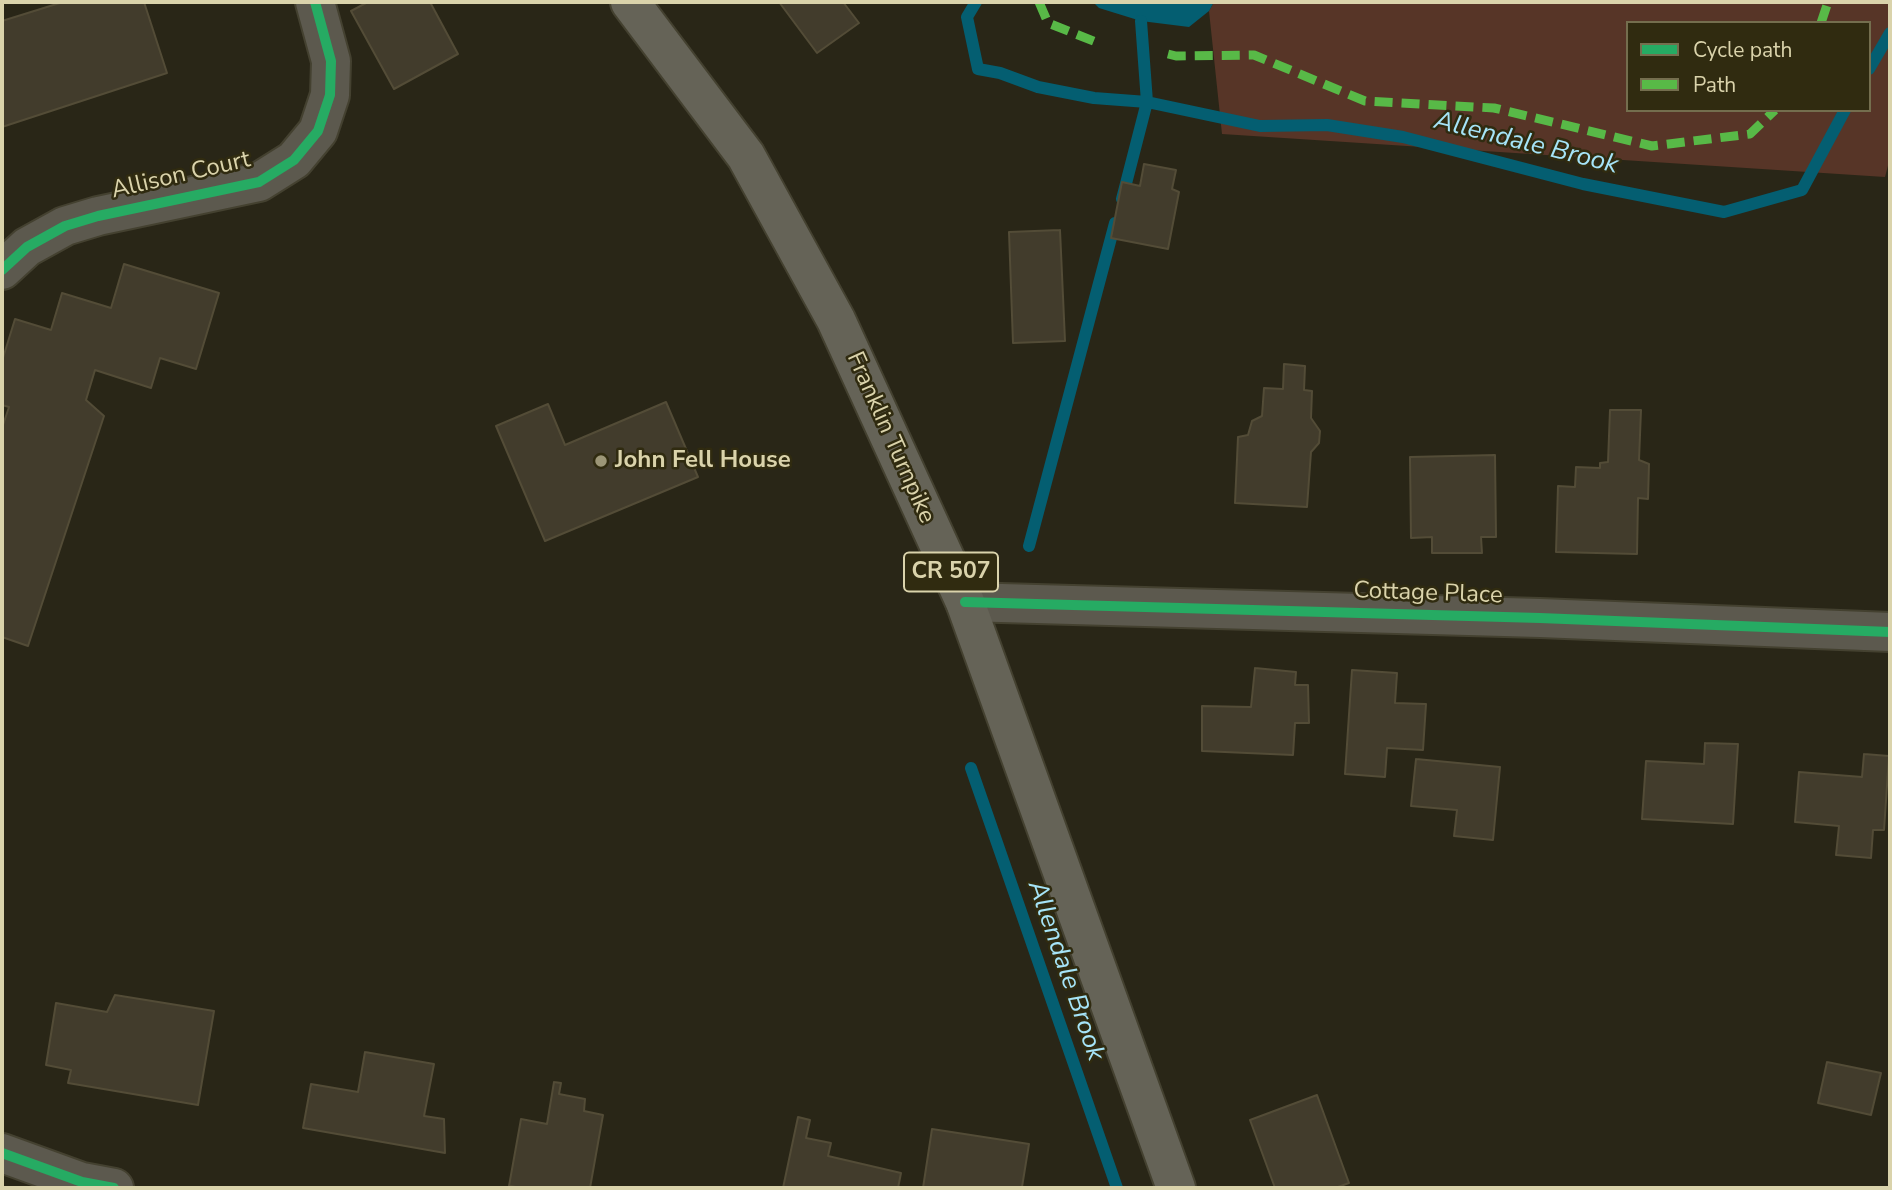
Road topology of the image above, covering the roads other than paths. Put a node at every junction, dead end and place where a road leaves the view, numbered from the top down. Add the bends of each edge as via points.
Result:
1 (315, 2) edge
2 (630, 2) edge
3 (2, 270) edge
4 (965, 602) junction
5 (1890, 632) edge
6 (2, 1153) edge
7 (92, 1186) edge
8 (1176, 1188) edge

1 - 3 street, Allison Court via 331,61 330,95 318,131 294,160 259,182 65,226 27,247
2 - 4 main road, Franklin Turnpike / CR 507 via 746,156 790,234 836,320
4 - 5 street, Cottage Place
4 - 8 main road, Franklin Turnpike / CR 507
6 - 7 street

